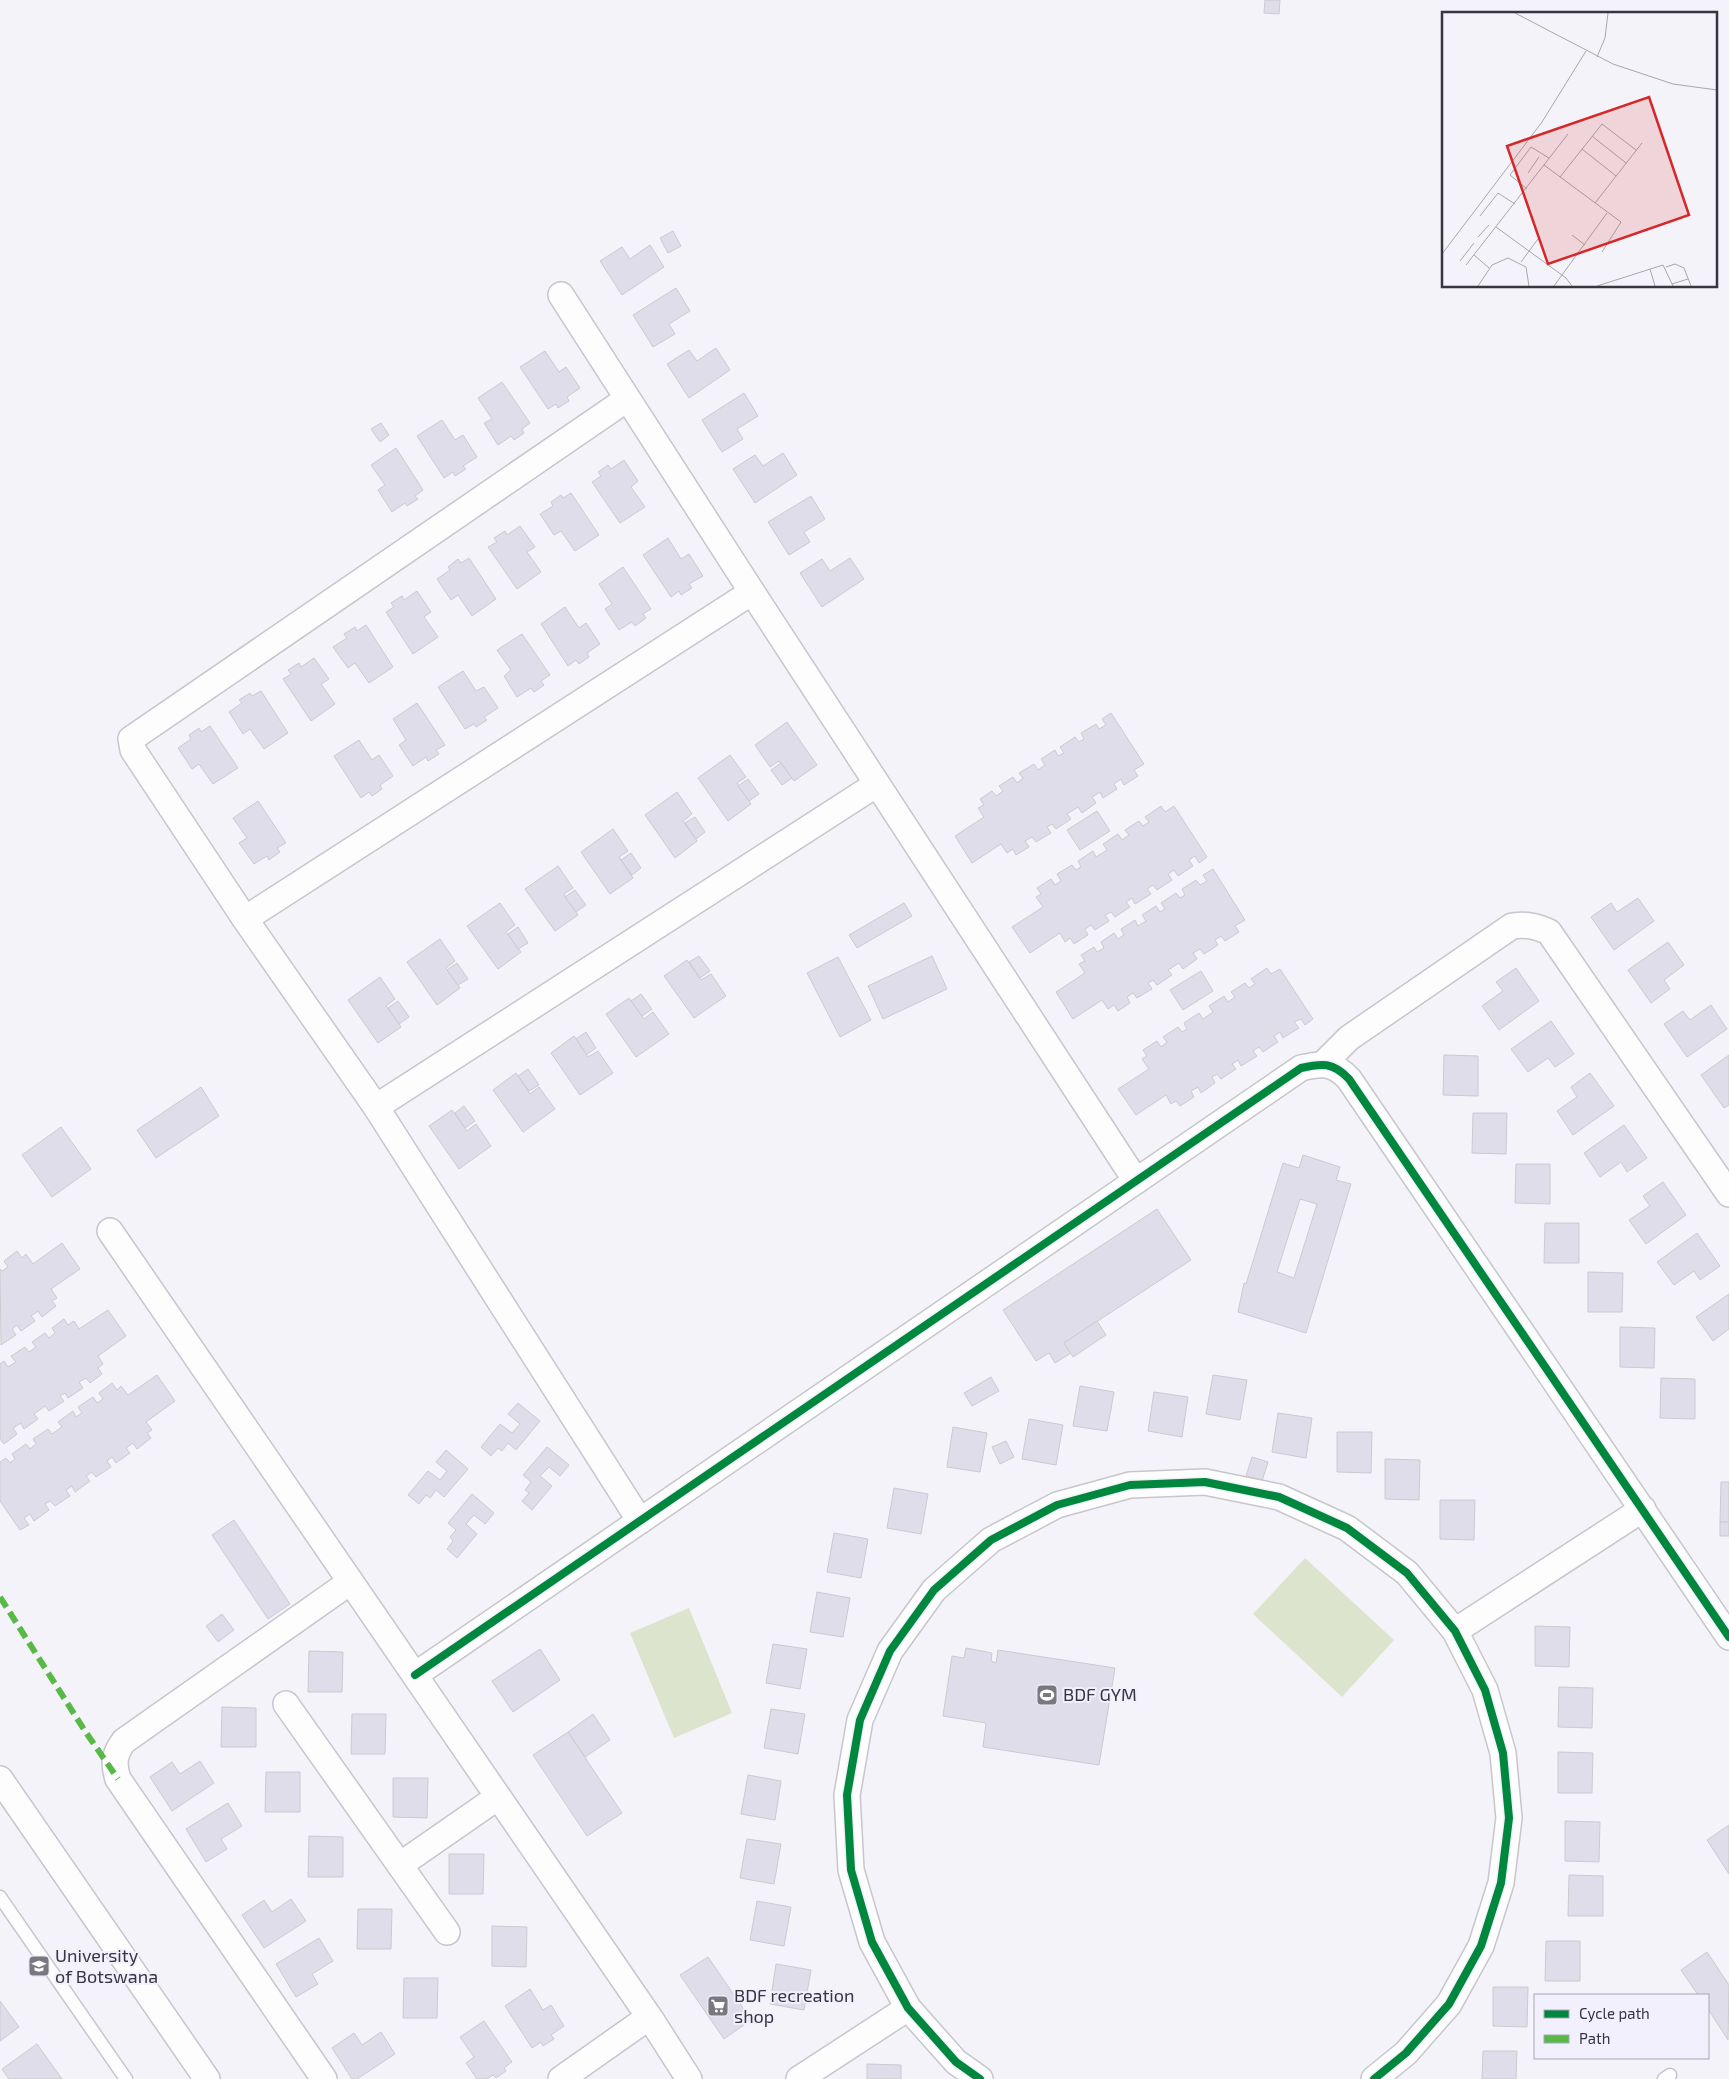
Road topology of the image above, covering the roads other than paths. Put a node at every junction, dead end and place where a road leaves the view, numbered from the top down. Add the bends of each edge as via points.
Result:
1 (561, 295) dead end
2 (627, 399) junction
3 (752, 592) junction
4 (877, 784) junction
5 (245, 919) junction
6 (1323, 1064) junction
7 (376, 1107) junction
8 (1136, 1181) junction
9 (1729, 1194) edge
10 (110, 1231) dead end
11 (1642, 1509) junction
12 (640, 1521) junction
13 (350, 1582) junction
14 (1455, 1631) junction
15 (1729, 1637) edge
16 (415, 1675) junction
17 (286, 1704) dead end
18 (0, 1779) edge
19 (498, 1797) junction
20 (400, 1865) junction
21 (0, 1897) edge
22 (447, 1932) dead end
23 (908, 2008) junction
24 (649, 2017) junction
25 (126, 2079) edge
26 (207, 2079) edge
27 (324, 2079) edge
28 (562, 2079) edge
29 (690, 2079) edge
30 (799, 2079) edge
31 (980, 2079) edge
32 (1374, 2079) edge

1 - 2 street
2 - 3 street
2 - 5 street via 131,739 133,750
3 - 4 street
3 - 5 street
4 - 7 street
4 - 8 street
5 - 7 street
6 - 8 street via 1301,1068
6 - 9 street via 1349,1038 1512,926 1531,925 1548,932
6 - 11 street via 1341,1070 1349,1079
7 - 12 street
8 - 12 street
10 - 13 street
11 - 14 street
11 - 15 street
12 - 16 street
13 - 16 street
13 - 27 street via 124,1741 115,1758 114,1768 118,1779
14 - 23 street via 1407,1573 1347,1528 1279,1497 1205,1482 1130,1485 1057,1505 991,1540 934,1590 890,1651 860,1720 847,1795 851,1870 872,1942
14 - 32 street via 1485,1690 1503,1753 1509,1818 1501,1883 1481,1946 1449,2004 1406,2053
16 - 19 street
17 - 20 street
18 - 26 street
19 - 20 street
19 - 24 street
20 - 22 street
21 - 25 lane
23 - 30 street
23 - 31 street via 956,2062
24 - 28 street
24 - 29 street

